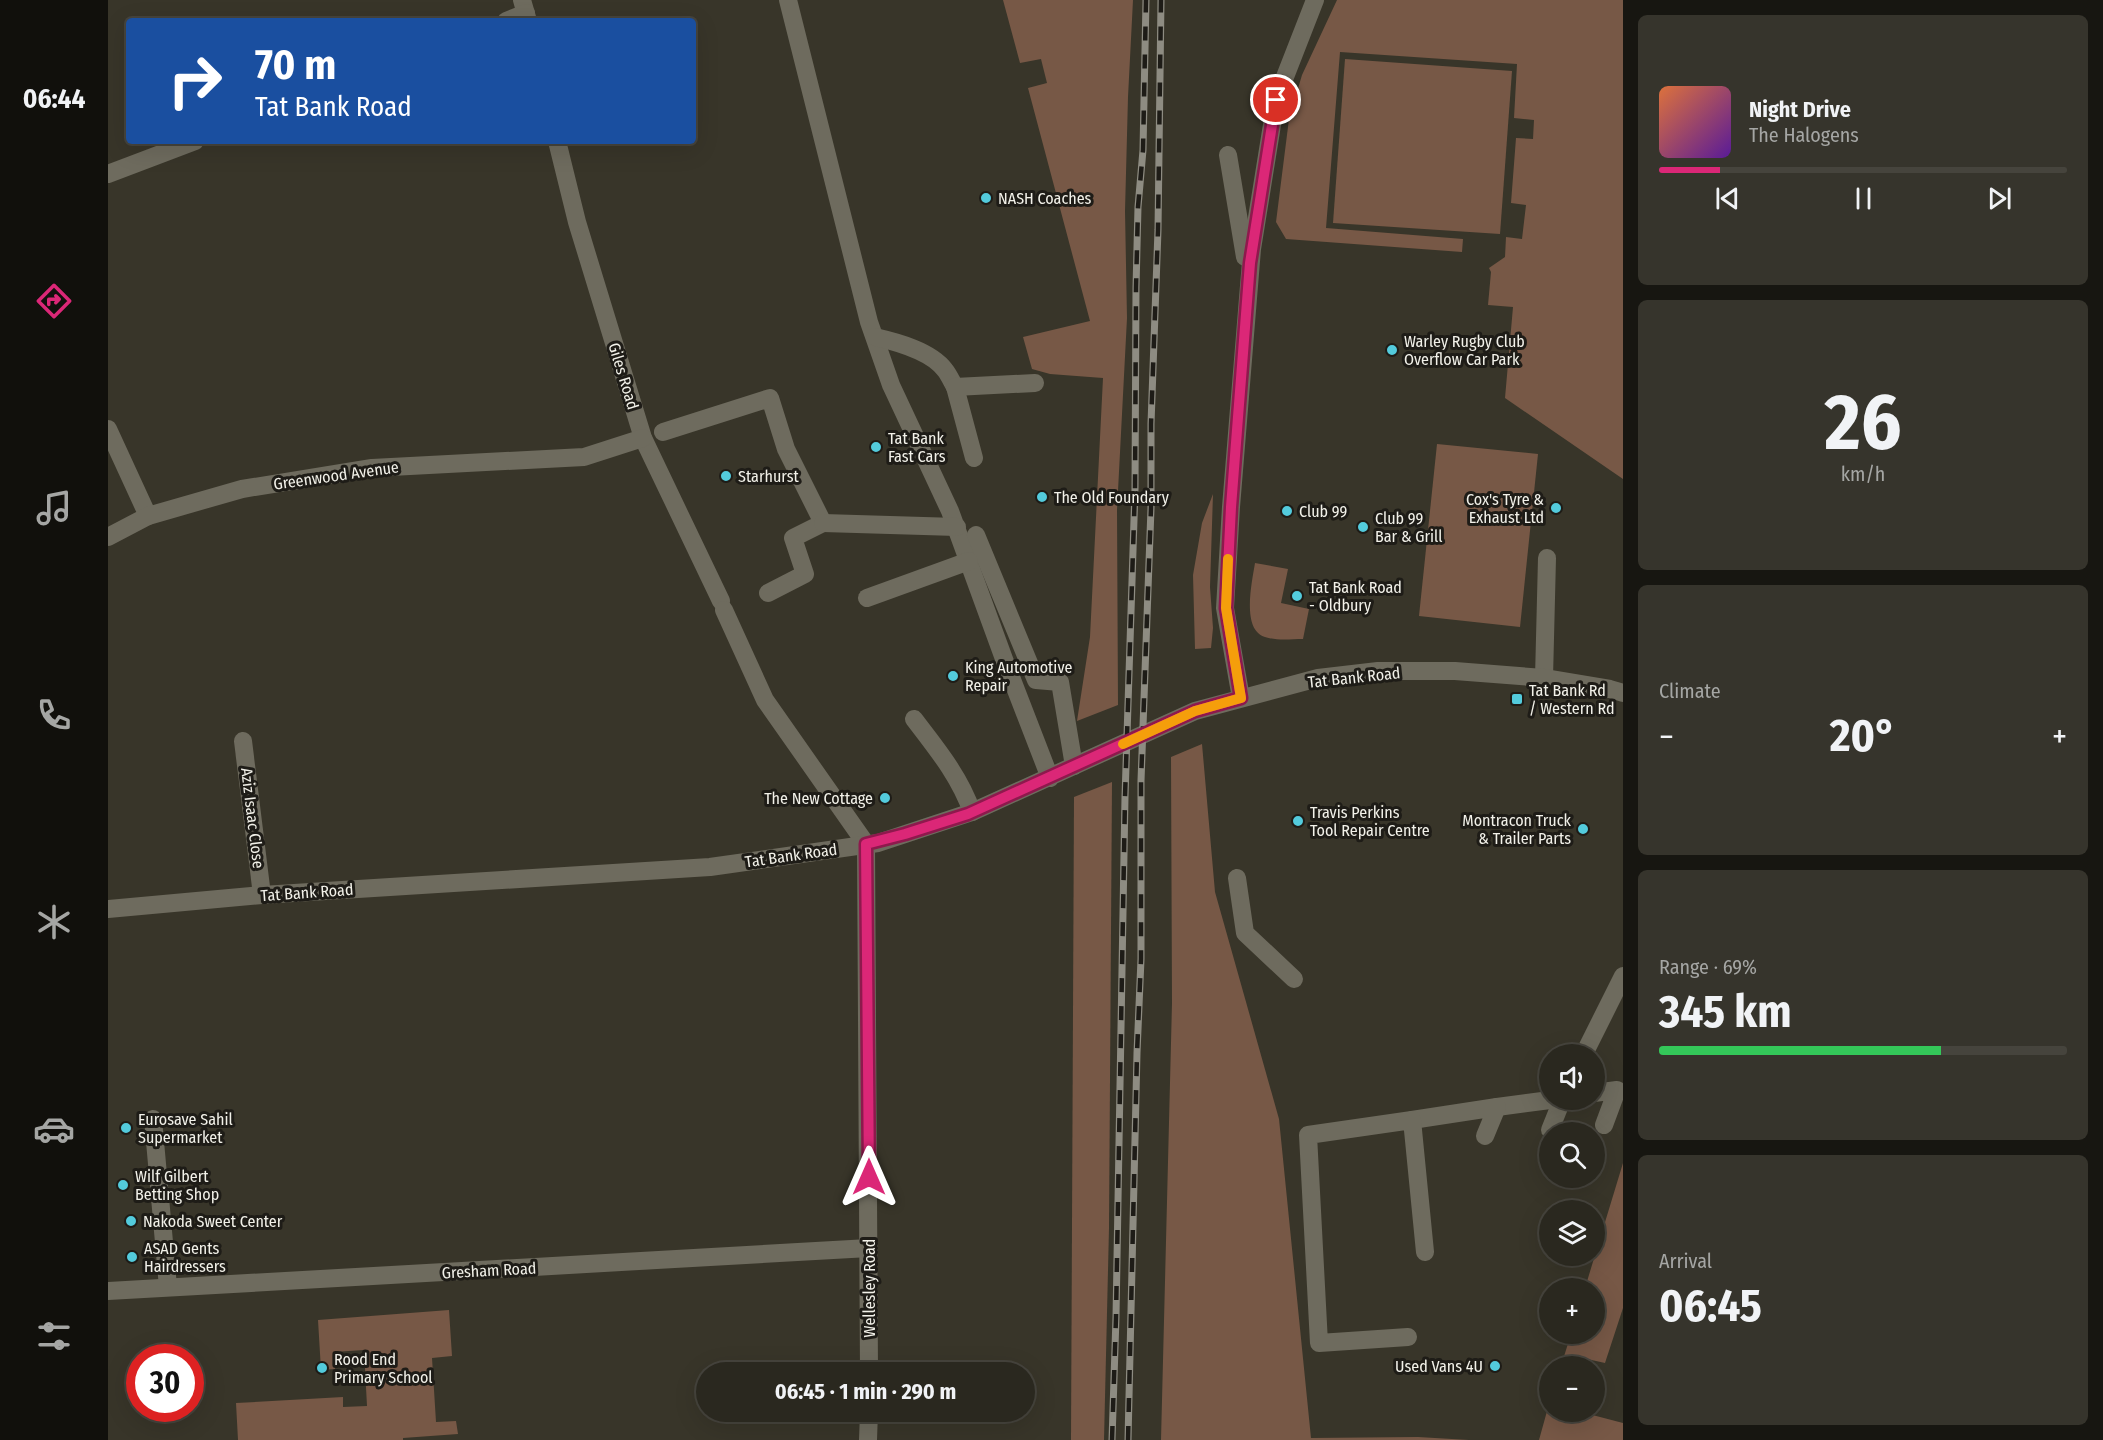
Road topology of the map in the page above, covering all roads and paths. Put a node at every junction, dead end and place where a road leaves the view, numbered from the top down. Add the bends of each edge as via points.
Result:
1 (788, 0) edge
2 (1315, 0) edge
3 (525, 11) edge
4 (512, 18) edge
5 (187, 144) edge
6 (558, 144) edge
7 (1228, 155) dead end
8 (108, 174) edge
9 (1249, 278) junction
10 (875, 337) junction
11 (1035, 383) dead end
12 (955, 387) junction
13 (108, 429) edge
14 (663, 432) dead end
15 (643, 438) junction
16 (974, 459) dead end
17 (148, 516) junction
18 (823, 523) junction
19 (957, 527) junction
20 (976, 535) dead end
21 (108, 537) edge
22 (1547, 558) dead end
23 (969, 561) junction
24 (768, 593) dead end
25 (867, 598) dead end
26 (1545, 678) junction
27 (1623, 693) edge
28 (1241, 698) junction
29 (914, 719) dead end
30 (243, 741) dead end
31 (1074, 766) junction
32 (1050, 778) junction
33 (972, 812) junction
34 (866, 844) junction
35 (1236, 878) dead end
36 (262, 894) junction
37 (108, 909) edge
38 (1623, 976) edge
39 (1294, 980) dead end
40 (1589, 1044) edge
41 (1605, 1092) edge
42 (1539, 1101) edge
43 (1497, 1107) junction
44 (153, 1119) dead end
45 (1412, 1119) junction
46 (1605, 1122) edge
47 (1485, 1136) dead end
48 (869, 1248) junction
49 (1425, 1252) dead end
50 (168, 1287) junction
51 (108, 1291) edge
52 (1408, 1337) dead end
53 (869, 1362) edge
54 (868, 1422) edge
55 (868, 1440) edge

1 - 10 street
2 - 9 street via 1276,100
3 - 4 street
5 - 8 street
6 - 15 street, Giles Road via 577,222
7 - 9 street
9 - 28 street via 1226,608
10 - 12 street via 919,350 945,369
10 - 19 street via 891,385
11 - 12 street
12 - 16 street
13 - 17 street
14 - 18 street via 770,398 786,449
15 - 17 street, Greenwood Avenue via 584,457 372,468 242,489
15 - 34 street, Giles Road via 765,700
17 - 21 street, Greenwood Avenue
18 - 19 street
18 - 24 street via 793,538 805,574
19 - 23 street
20 - 31 street via 1036,680 1060,682
22 - 26 street
23 - 25 street
23 - 32 street
26 - 27 street, Tat Bank Road
26 - 28 street, Tat Bank Road via 1455,671 1378,671 1318,678
28 - 31 street, Tat Bank Road via 1195,711
29 - 33 street via 948,763
30 - 36 street, Aziz Isaac Close
31 - 32 street, Tat Bank Road
32 - 33 street, Tat Bank Road
33 - 34 street, Tat Bank Road
34 - 36 street, Tat Bank Road via 710,867
34 - 48 street, Wellesley Road
35 - 39 street via 1245,933
36 - 37 street, Tat Bank Road
38 - 40 street
41 - 46 street via 1617,1090
42 - 43 street
43 - 45 street
43 - 47 street
44 - 50 street
45 - 49 street
45 - 52 street via 1308,1135 1319,1343
48 - 50 street, Gresham Road
48 - 53 street, Wellesley Road
50 - 51 street, Gresham Road
54 - 55 street

